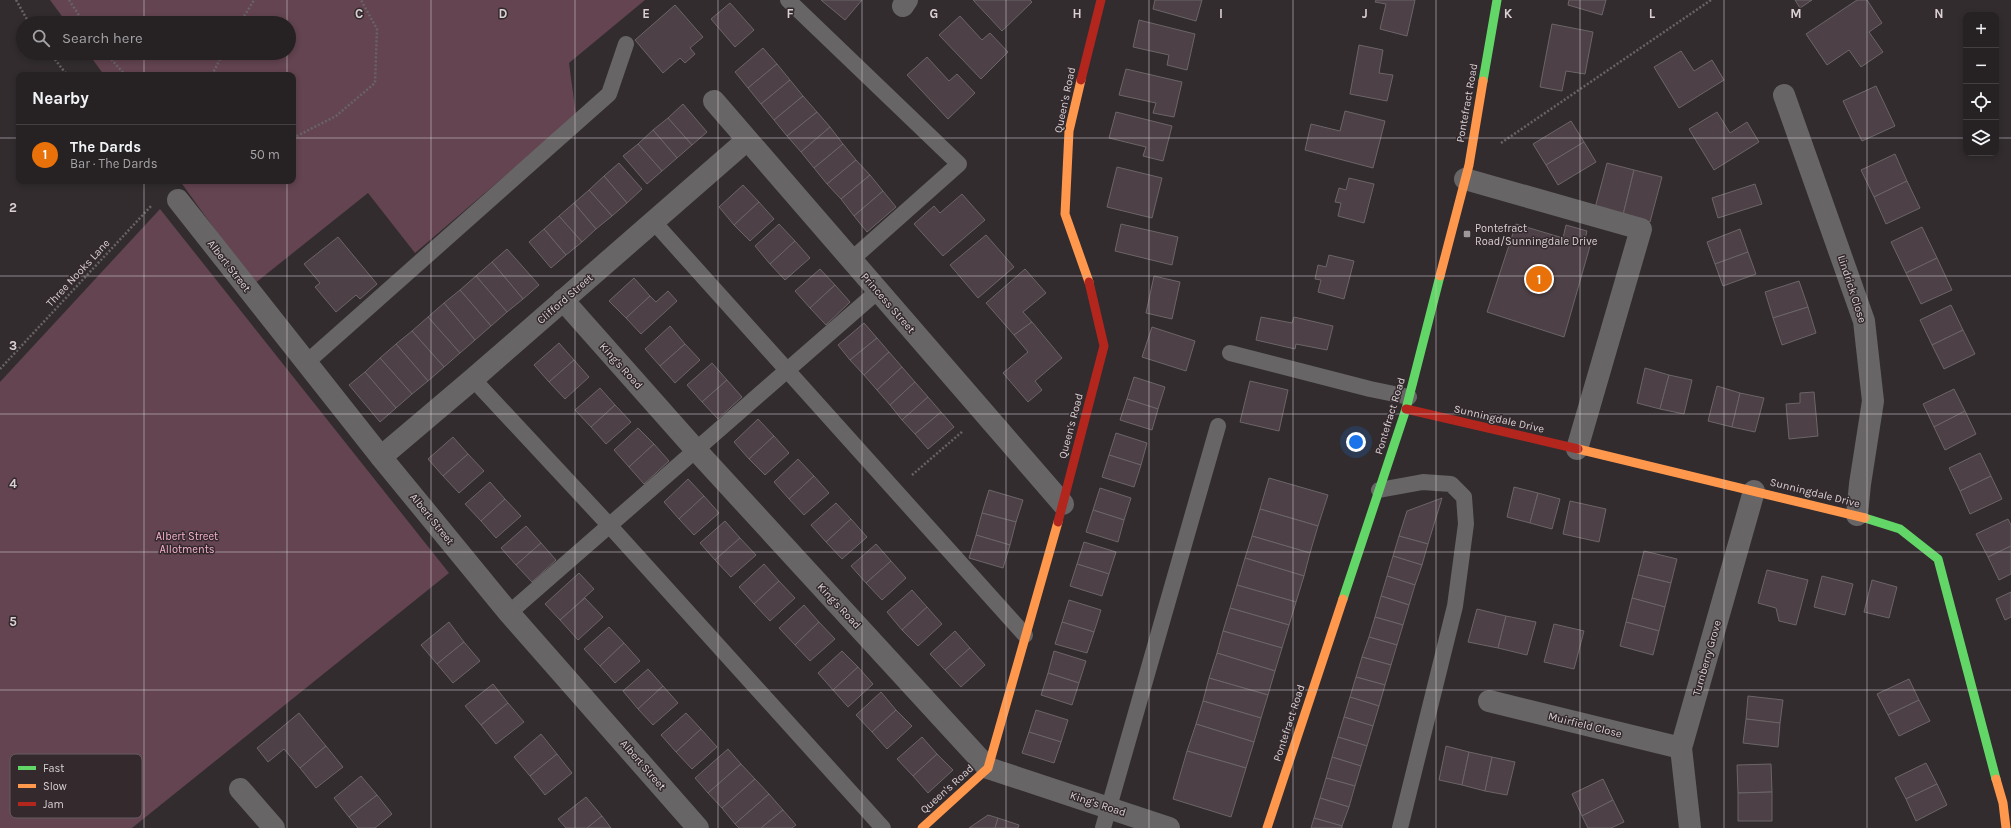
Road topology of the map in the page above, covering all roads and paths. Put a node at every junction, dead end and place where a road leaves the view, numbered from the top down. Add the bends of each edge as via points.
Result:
1 (16, 0) edge
2 (69, 0) edge
3 (254, 0) edge
4 (361, 0) edge
5 (788, 0) edge
6 (1101, 0) edge
7 (1497, 0) edge
8 (1711, 0) edge
9 (25, 16) edge
10 (79, 16) edge
11 (244, 16) edge
12 (626, 44) dead end
13 (55, 60) edge
14 (112, 60) edge
15 (220, 60) edge
16 (65, 72) edge
17 (122, 72) edge
18 (214, 72) edge
19 (1784, 95) dead end
20 (714, 101) dead end
21 (296, 136) edge
22 (747, 140) junction
23 (1467, 172) junction
24 (167, 200) joint
25 (653, 221) junction
26 (851, 260) junction
27 (878, 291) junction
28 (563, 300) junction
29 (1230, 353) dead end
30 (306, 362) junction
31 (0, 369) edge
32 (787, 370) junction
33 (473, 379) junction
34 (1407, 403) junction
35 (984, 413) junction
36 (1218, 426) dead end
37 (696, 450) junction
38 (1577, 450) junction
39 (381, 457) junction
40 (895, 490) junction
41 (1379, 490) junction
42 (1754, 491) junction
43 (1063, 504) junction
44 (1857, 516) junction
45 (609, 525) junction
46 (509, 612) junction
47 (1026, 634) junction
48 (1489, 701) dead end
49 (1681, 748) junction
50 (988, 768) junction
51 (240, 789) dead end
52 (1106, 818) edge
53 (274, 828) edge
54 (698, 828) edge
55 (883, 828) edge
56 (922, 828) edge
57 (1169, 828) edge
58 (1267, 828) edge
59 (1400, 828) edge
60 (1690, 828) edge
61 (2006, 828) edge

1 - 9 path
2 - 10 path
3 - 11 path
4 - 21 path via 378,29 375,83 336,116
5 - 26 lane via 959,164
6 - 43 street, Queen's Road via 1069,131 1065,214 1091,288 1104,346
7 - 23 street, Pontefract Road
8 - 23 path
12 - 30 lane via 609,94
13 - 16 path
14 - 17 path
15 - 18 path
19 - 44 street, Lindrick Close via 1864,321 1873,401
20 - 22 street, Princess Street
22 - 25 street, Clifford Street
22 - 26 street, Princess Street
23 - 34 street, Pontefract Road
23 - 38 street via 1642,229
24 - 30 street, Albert Street
24 - 31 path, Three Nooks Lane
25 - 28 street, Clifford Street
25 - 32 lane
26 - 27 street, Princess Street
27 - 32 lane
27 - 35 street, Princess Street
28 - 33 street, Clifford Street
28 - 37 street, King's Road
29 - 34 lane via 1370,389
30 - 39 street, Albert Street
32 - 37 lane
32 - 40 lane
33 - 39 street, Clifford Street
33 - 45 lane
34 - 38 street, Sunningdale Drive
34 - 41 street, Pontefract Road
35 - 40 path
35 - 43 street, Princess Street
36 - 52 lane
37 - 45 lane
37 - 50 street, King's Road
38 - 42 street, Sunningdale Drive
39 - 46 street, Albert Street
40 - 47 lane
41 - 58 street, Pontefract Road
41 - 59 lane via 1423,482 1451,484 1464,497 1466,524 1455,606
42 - 44 street, Sunningdale Drive
42 - 49 street, Turnberry Grove
43 - 47 street, Queen's Road
44 - 61 street, Sunningdale Drive via 1900,529 1938,559 2003,803
45 - 46 lane
45 - 55 lane
46 - 54 street, Albert Street
47 - 50 street, Queen's Road
48 - 49 street, Muirfield Close
49 - 60 street, Turnberry Grove
50 - 52 street, King's Road
50 - 56 street, Queen's Road
51 - 53 street
52 - 57 street, King's Road

